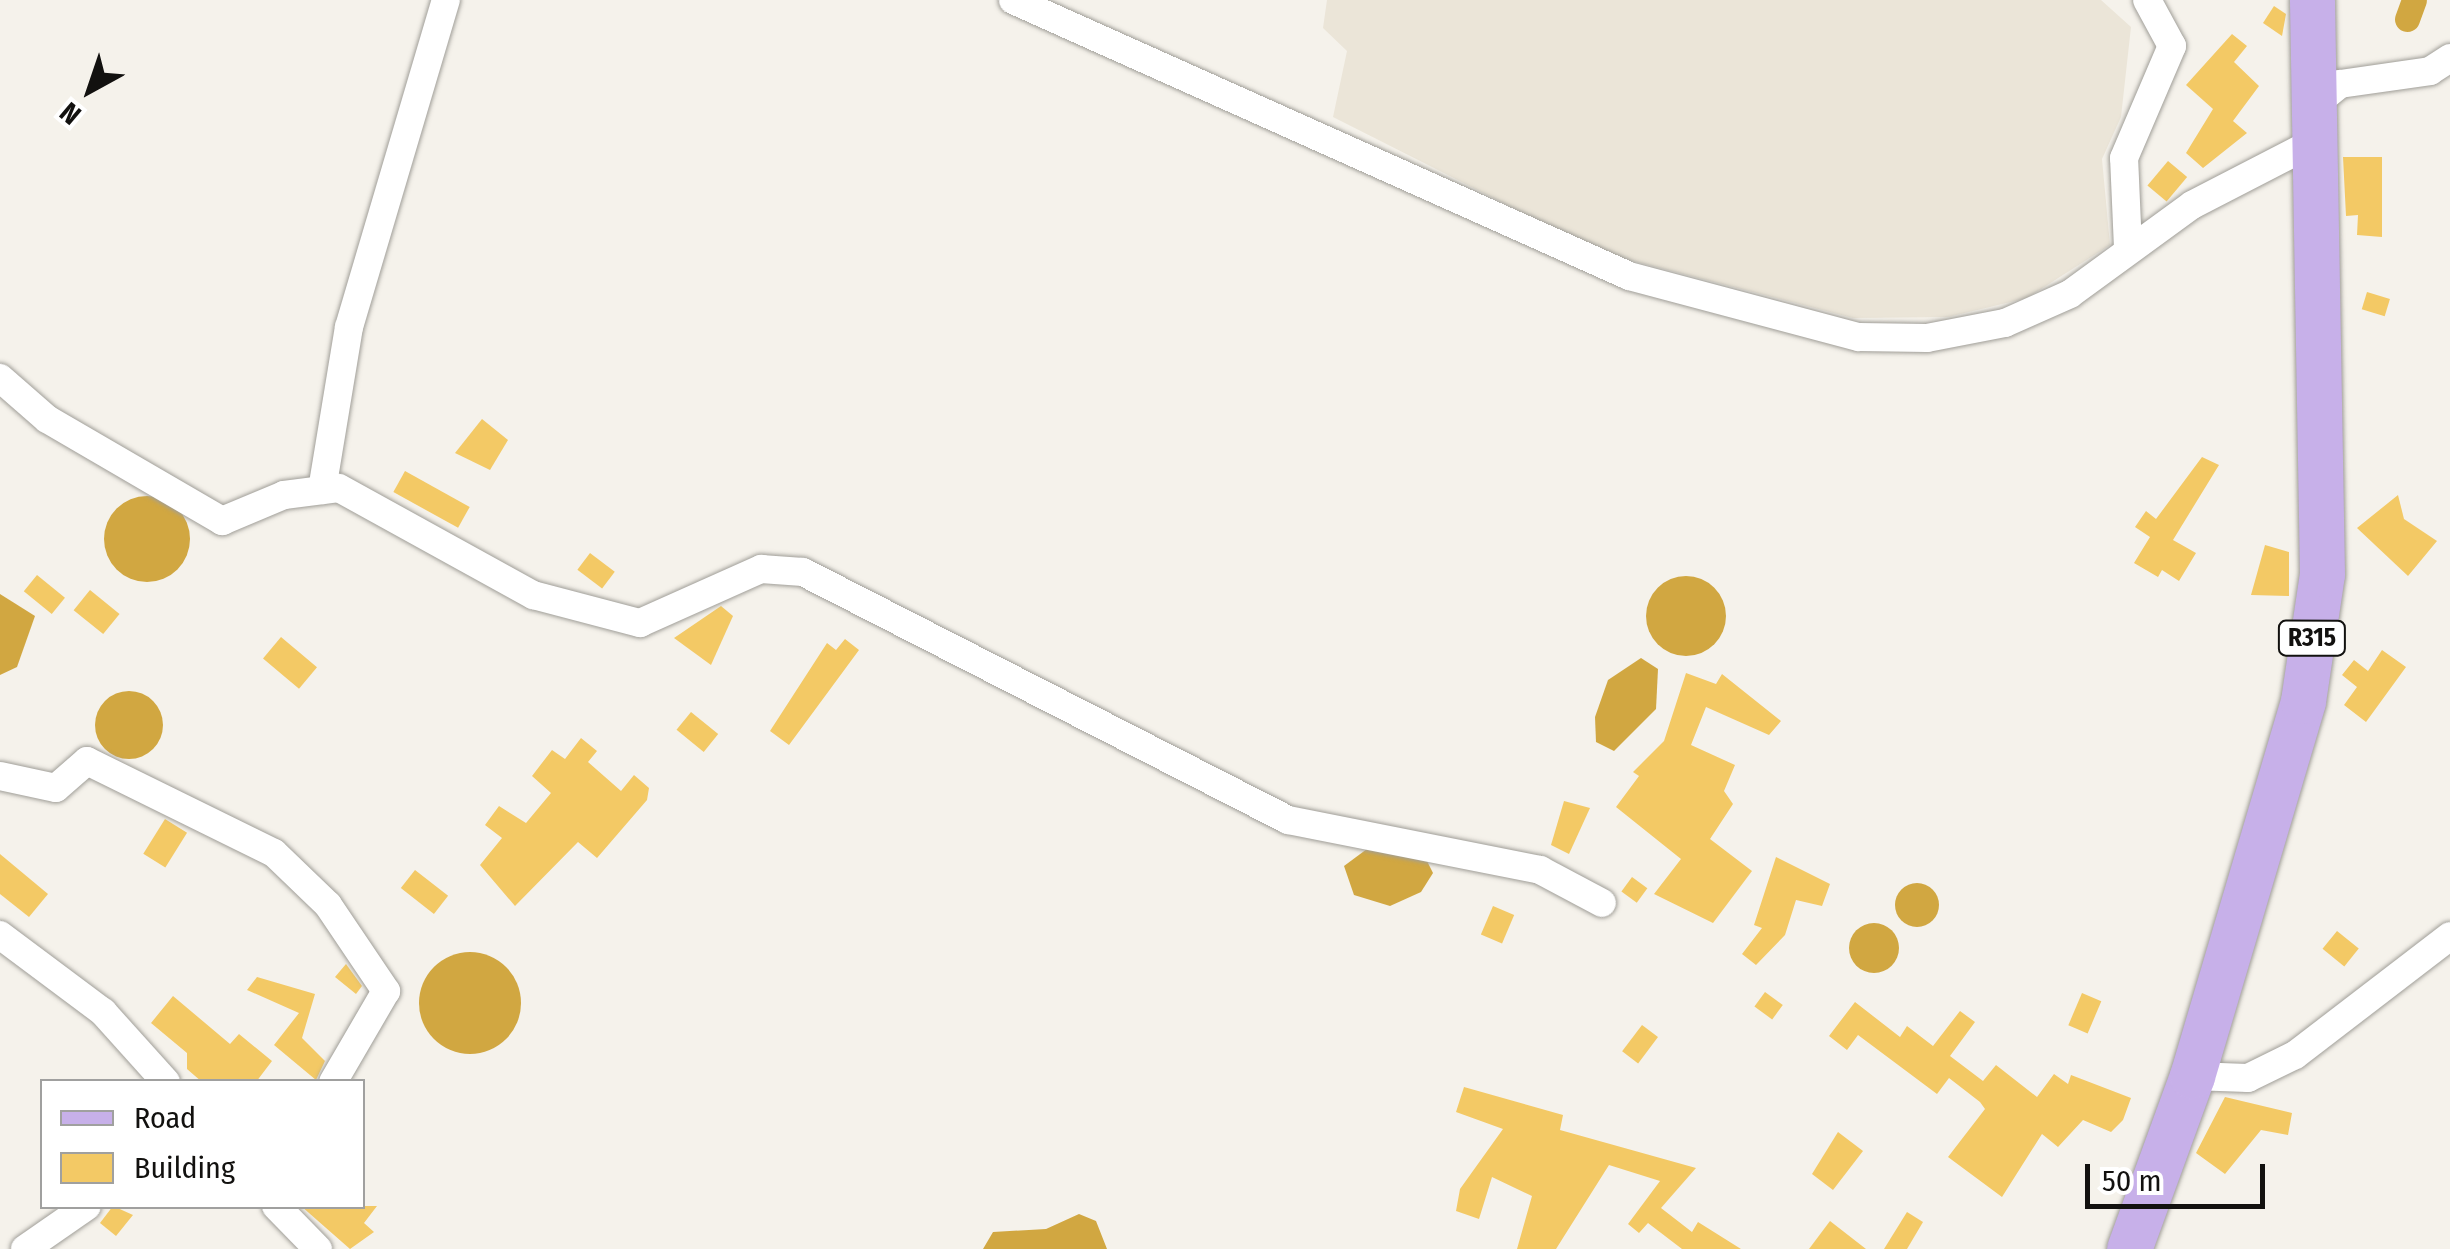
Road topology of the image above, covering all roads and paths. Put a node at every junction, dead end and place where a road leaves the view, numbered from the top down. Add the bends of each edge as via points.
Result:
1 (446, 0) edge
2 (1013, 0) edge
3 (2147, 0) edge
4 (2312, 0) edge
5 (2450, 58) edge
6 (2310, 126) junction
7 (2128, 248) junction
8 (0, 378) edge
9 (322, 490) junction
10 (0, 776) edge
11 (1602, 903) dead end
12 (0, 935) edge
13 (2450, 936) edge
14 (2192, 1076) junction
15 (163, 1079) edge
16 (335, 1079) edge
17 (82, 1209) edge
18 (279, 1209) edge
19 (25, 1249) edge
20 (318, 1249) edge
21 (2129, 1249) edge

1 - 9 street via 350,327
2 - 7 street via 1629,276 1859,337 1928,338 2004,323 2070,294
3 - 7 street via 2172,46 2124,158
4 - 6 main road, R315
5 - 6 street via 2430,71 2351,80
6 - 7 street
6 - 14 main road, R315 via 2322,574 2302,701
8 - 9 street via 47,419 222,520
9 - 11 street via 339,488 532,594 640,623 761,569 803,572 1288,820 1540,870
10 - 16 street via 56,788 87,762 274,854 328,904 386,991
12 - 15 street via 103,1012
13 - 14 street via 2296,1055 2248,1078
14 - 21 main road, R315
17 - 19 street
18 - 20 street

